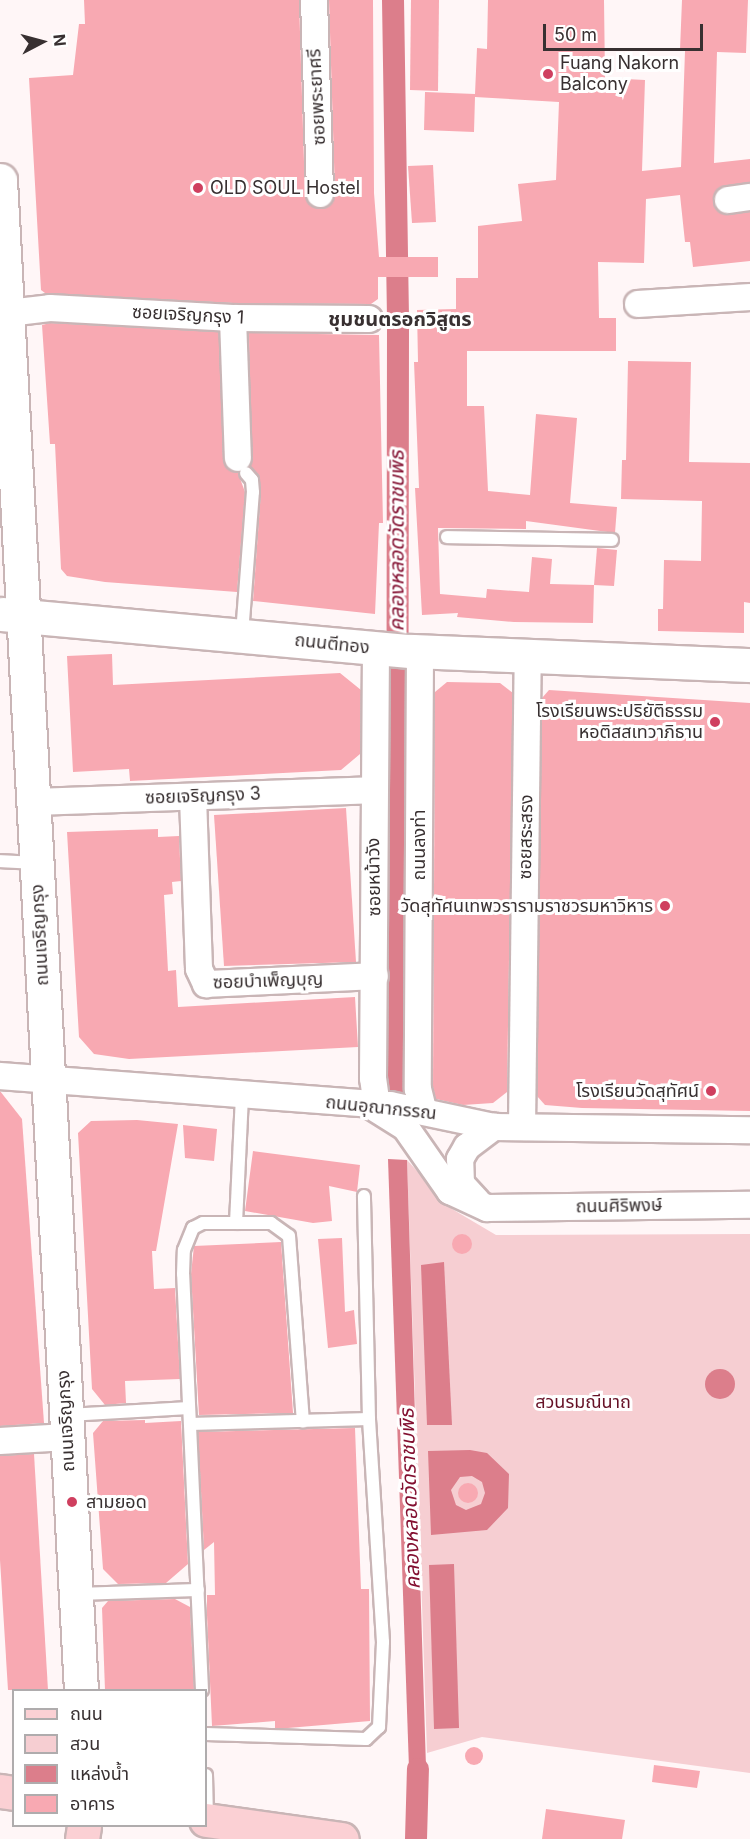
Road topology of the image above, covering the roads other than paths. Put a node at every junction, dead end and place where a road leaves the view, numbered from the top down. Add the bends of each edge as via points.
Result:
1 (314, 0) edge
2 (0, 180) edge
3 (320, 194) dead end
4 (750, 297) edge
5 (638, 304) dead end
6 (4, 314) edge
7 (233, 318) junction
8 (369, 319) dead end
9 (242, 466) joint
10 (447, 537) dead end
11 (612, 540) dead end
12 (12, 615) edge
13 (242, 634) junction
14 (398, 650) junction
15 (528, 656) junction
16 (750, 665) edge
17 (373, 790) junction
18 (193, 797) junction
19 (33, 802) junction
20 (0, 861) edge
21 (36, 863) junction
22 (375, 976) junction
23 (0, 1076) edge
24 (48, 1081) junction
25 (242, 1095) junction
26 (372, 1104) junction
27 (423, 1109) junction
28 (494, 1127) junction
29 (522, 1127) junction
30 (750, 1130) edge
31 (364, 1196) dead end
32 (750, 1205) edge
33 (487, 1208) junction
34 (236, 1223) junction
35 (189, 1408) junction
36 (369, 1419) junction
37 (303, 1421) junction
38 (190, 1424) junction
39 (67, 1426) junction
40 (0, 1441) edge
41 (198, 1590) junction
42 (76, 1594) junction
43 (81, 1689) edge
44 (202, 1689) edge
45 (207, 1734) edge
46 (207, 1820) edge
47 (270, 1834) edge
48 (342, 1839) edge

1 - 3 street, ซอยพระยาศรี
2 - 6 main road, ถนนเจริญกรุง
4 - 5 street
6 - 7 street, ซอยเจริญกรุง 1 via 50,308
6 - 12 main road, ถนนเจริญกรุง
7 - 8 street, ซอยเจริญกรุง 1
7 - 9 street
9 - 13 lane via 254,492
10 - 11 lane
12 - 13 main road, ถนนตีทอง
12 - 19 main road, ถนนเจริญกรุง
13 - 14 main road, ถนนตีทอง
14 - 15 main road, ถนนตีทอง
14 - 17 street, ซอยหน้าวัง
14 - 27 street, ถนนลงท่า via 418,1089
15 - 16 main road, ถนนตีทอง
15 - 29 street, ซอยสระสรง
17 - 18 street, ซอยเจริญกรุง 3
17 - 22 street, ซอยหน้าวัง
18 - 19 street, ซอยเจริญกรุง 3
18 - 22 street, ซอยบำเพ็ญบุญ via 201,980 212,986
19 - 21 main road, ถนนเจริญกรุง
20 - 21 lane
21 - 24 main road, ถนนเจริญกรุง
22 - 26 street, ซอยหน้าวัง
23 - 24 street, ถนนอุณากรรณ
24 - 25 street, ถนนอุณากรรณ
24 - 39 main road, ถนนเจริญกรุง
25 - 26 street, ถนนอุณากรรณ
25 - 34 lane
26 - 27 street, ถนนอุณากรรณ
26 - 33 street, ถนนศิริพงษ์ via 406,1128 450,1191
27 - 28 street, ถนนอุณากรรณ
28 - 29 street, ถนนอุณากรรณ
28 - 33 street via 466,1147 460,1159 467,1194
29 - 30 street, ถนนอุณากรรณ
31 - 36 lane
32 - 33 street, ถนนศิริพงษ์
34 - 35 lane via 203,1223 193,1228 186,1242 183,1274
34 - 37 lane via 272,1223 289,1236
35 - 38 lane
35 - 39 lane
36 - 37 lane
36 - 45 lane via 383,1642 380,1727 366,1739
37 - 38 lane
38 - 41 lane
39 - 40 street
39 - 42 main road, ถนนเจริญกรุง
41 - 42 lane
41 - 44 lane
42 - 43 main road, ถนนเจริญกรุง
46 - 47 main road
47 - 48 main road

